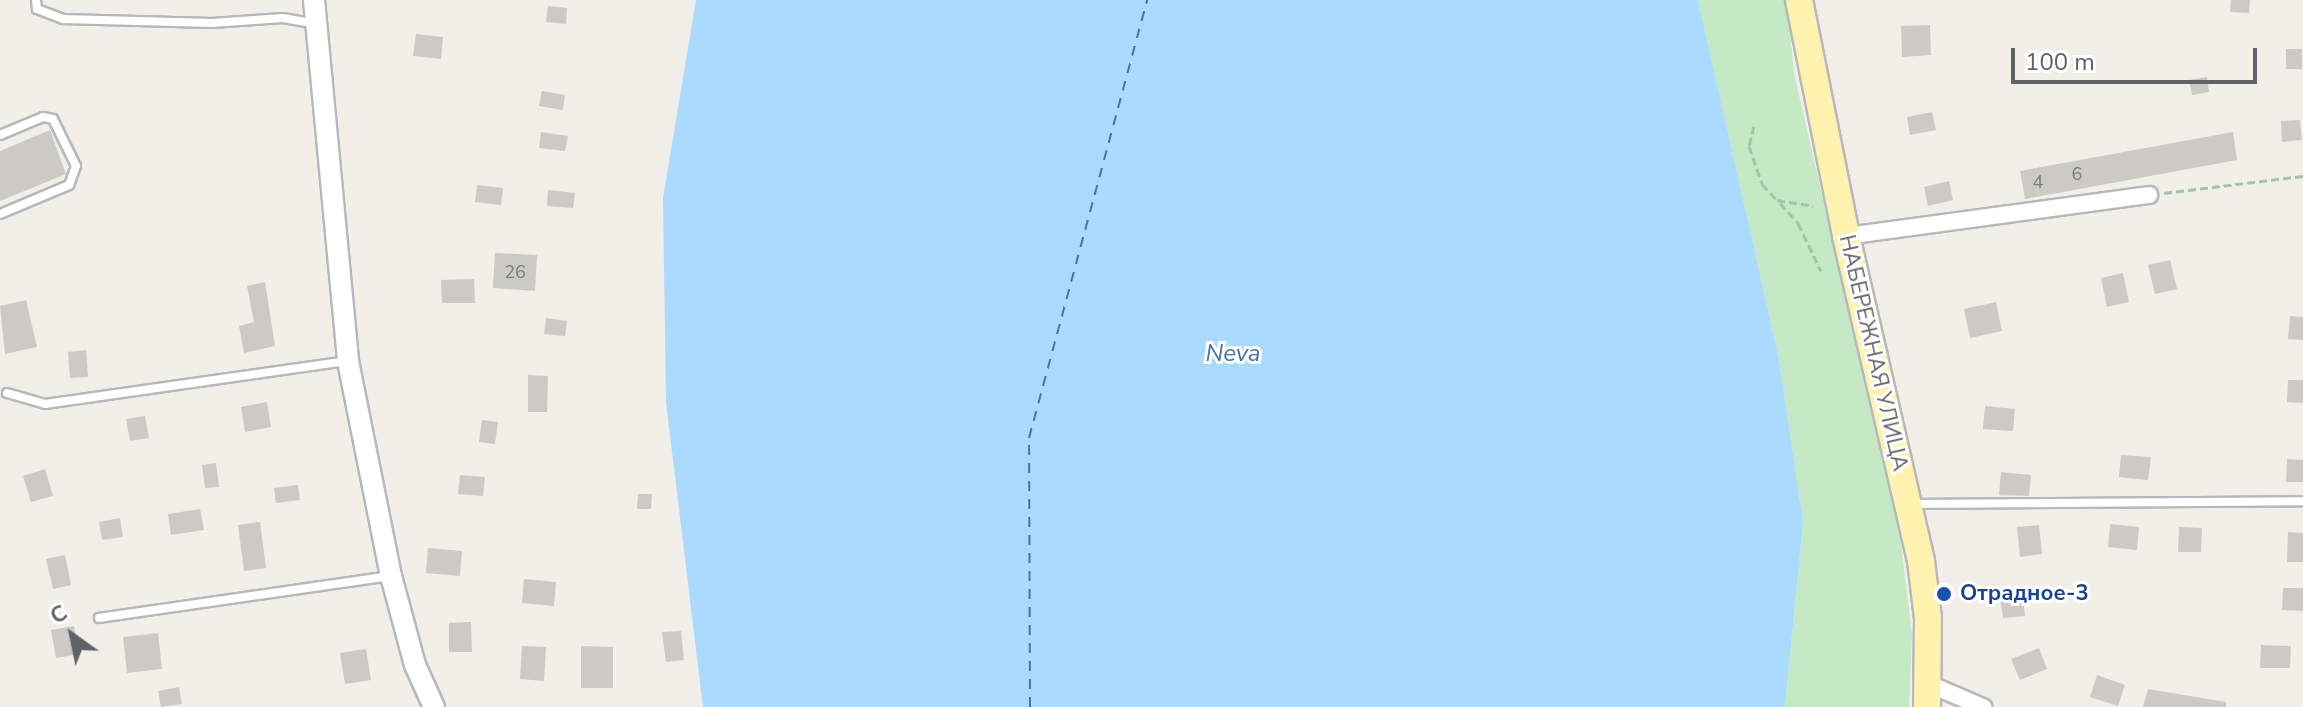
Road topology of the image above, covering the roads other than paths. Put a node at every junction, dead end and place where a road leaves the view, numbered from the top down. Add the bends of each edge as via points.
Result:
1 (36, 0) edge
2 (314, 0) edge
3 (1799, 0) edge
4 (317, 24) junction
5 (0, 135) edge
6 (2149, 195) road end
7 (0, 214) edge
8 (1846, 236) junction
9 (348, 361) junction
10 (7, 393) dead end
11 (2303, 501) edge
12 (1908, 504) junction
13 (391, 576) junction
14 (99, 618) dead end
15 (1928, 696) edge
16 (434, 707) edge
17 (1983, 707) edge

1 - 4 lane via 37,9 63,19 212,23 283,18
2 - 4 street
3 - 8 main road, НАБЕРЕЖНАЯ УЛИЦА
4 - 9 street
5 - 7 lane via 43,117 53,119 76,166 69,185
6 - 8 street
8 - 12 main road, НАБЕРЕЖНАЯ УЛИЦА
9 - 10 lane via 45,404
9 - 13 street
11 - 12 lane
12 - 15 main road, НАБЕРЕЖНАЯ УЛИЦА via 1928,618
13 - 14 lane
13 - 16 street via 415,665
15 - 17 street

